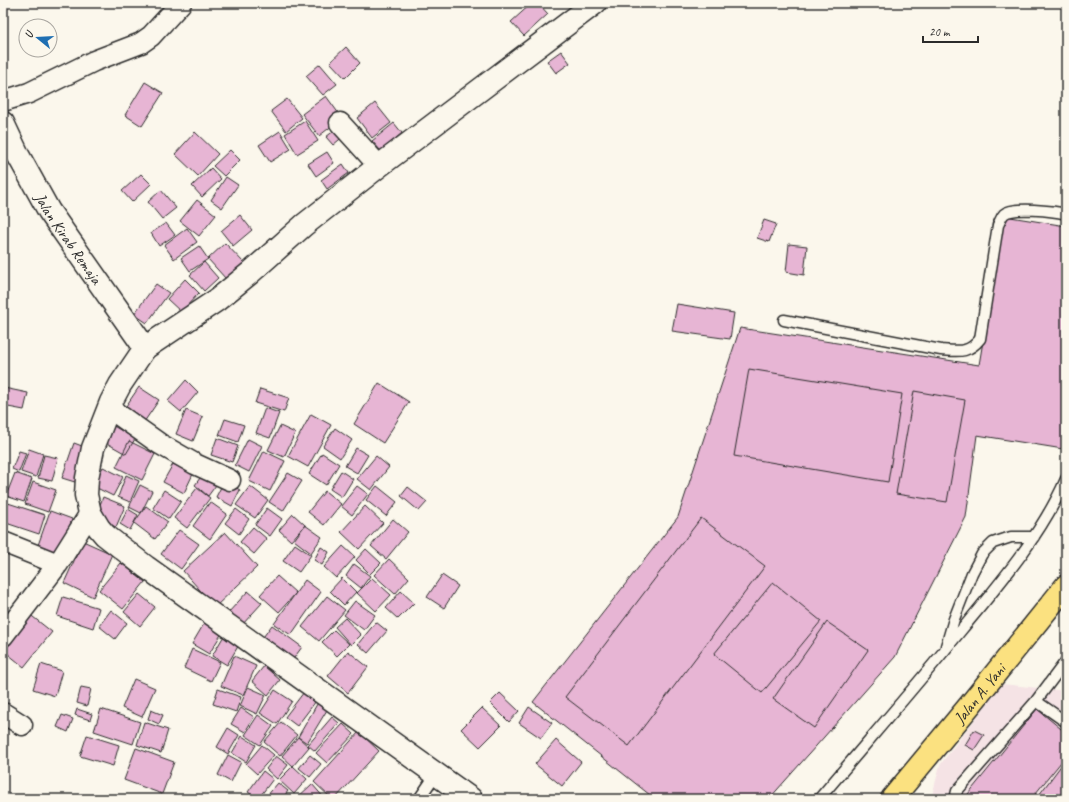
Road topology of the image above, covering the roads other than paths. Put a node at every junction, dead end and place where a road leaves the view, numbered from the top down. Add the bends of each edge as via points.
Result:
1 (181, 3) edge
2 (595, 3) edge
3 (3, 101) edge
4 (3, 123) edge
5 (340, 123) dead end
6 (380, 166) junction
7 (1066, 214) edge
8 (784, 320) dead end
9 (145, 348) junction
10 (108, 408) junction
11 (1066, 479) edge
12 (230, 480) dead end
13 (90, 513) junction
14 (1034, 537) junction
15 (3, 542) edge
16 (58, 564) junction
17 (1066, 586) edge
18 (3, 636) edge
19 (944, 652) junction
20 (1066, 661) edge
21 (1036, 701) junction
22 (3, 713) edge
23 (1066, 722) edge
24 (22, 725) dead end
25 (436, 774) junction
26 (419, 799) edge
27 (471, 799) edge
28 (819, 799) edge
29 (892, 799) edge
30 (955, 799) edge

1 - 3 street via 151,36 141,43 94,61 29,93
2 - 6 street
4 - 9 street, Jalan Kirab Remaja via 49,211
5 - 6 street
6 - 9 street via 304,225 217,300
7 - 8 lane via 1017,210 1002,216 998,225 980,339 969,349 940,350
9 - 10 street
10 - 12 street via 160,444
10 - 13 street via 93,448 87,478 86,495
11 - 14 lane
13 - 16 street
13 - 25 street via 105,535 146,567
14 - 19 lane via 1000,584
14 - 19 lane via 1011,537 994,543 982,554 954,619
15 - 16 street
16 - 18 street
17 - 29 highway, Jalan A. Yani
19 - 28 lane
20 - 21 lane
21 - 23 lane
21 - 30 lane via 957,791
22 - 24 street
25 - 26 lane
25 - 27 street

